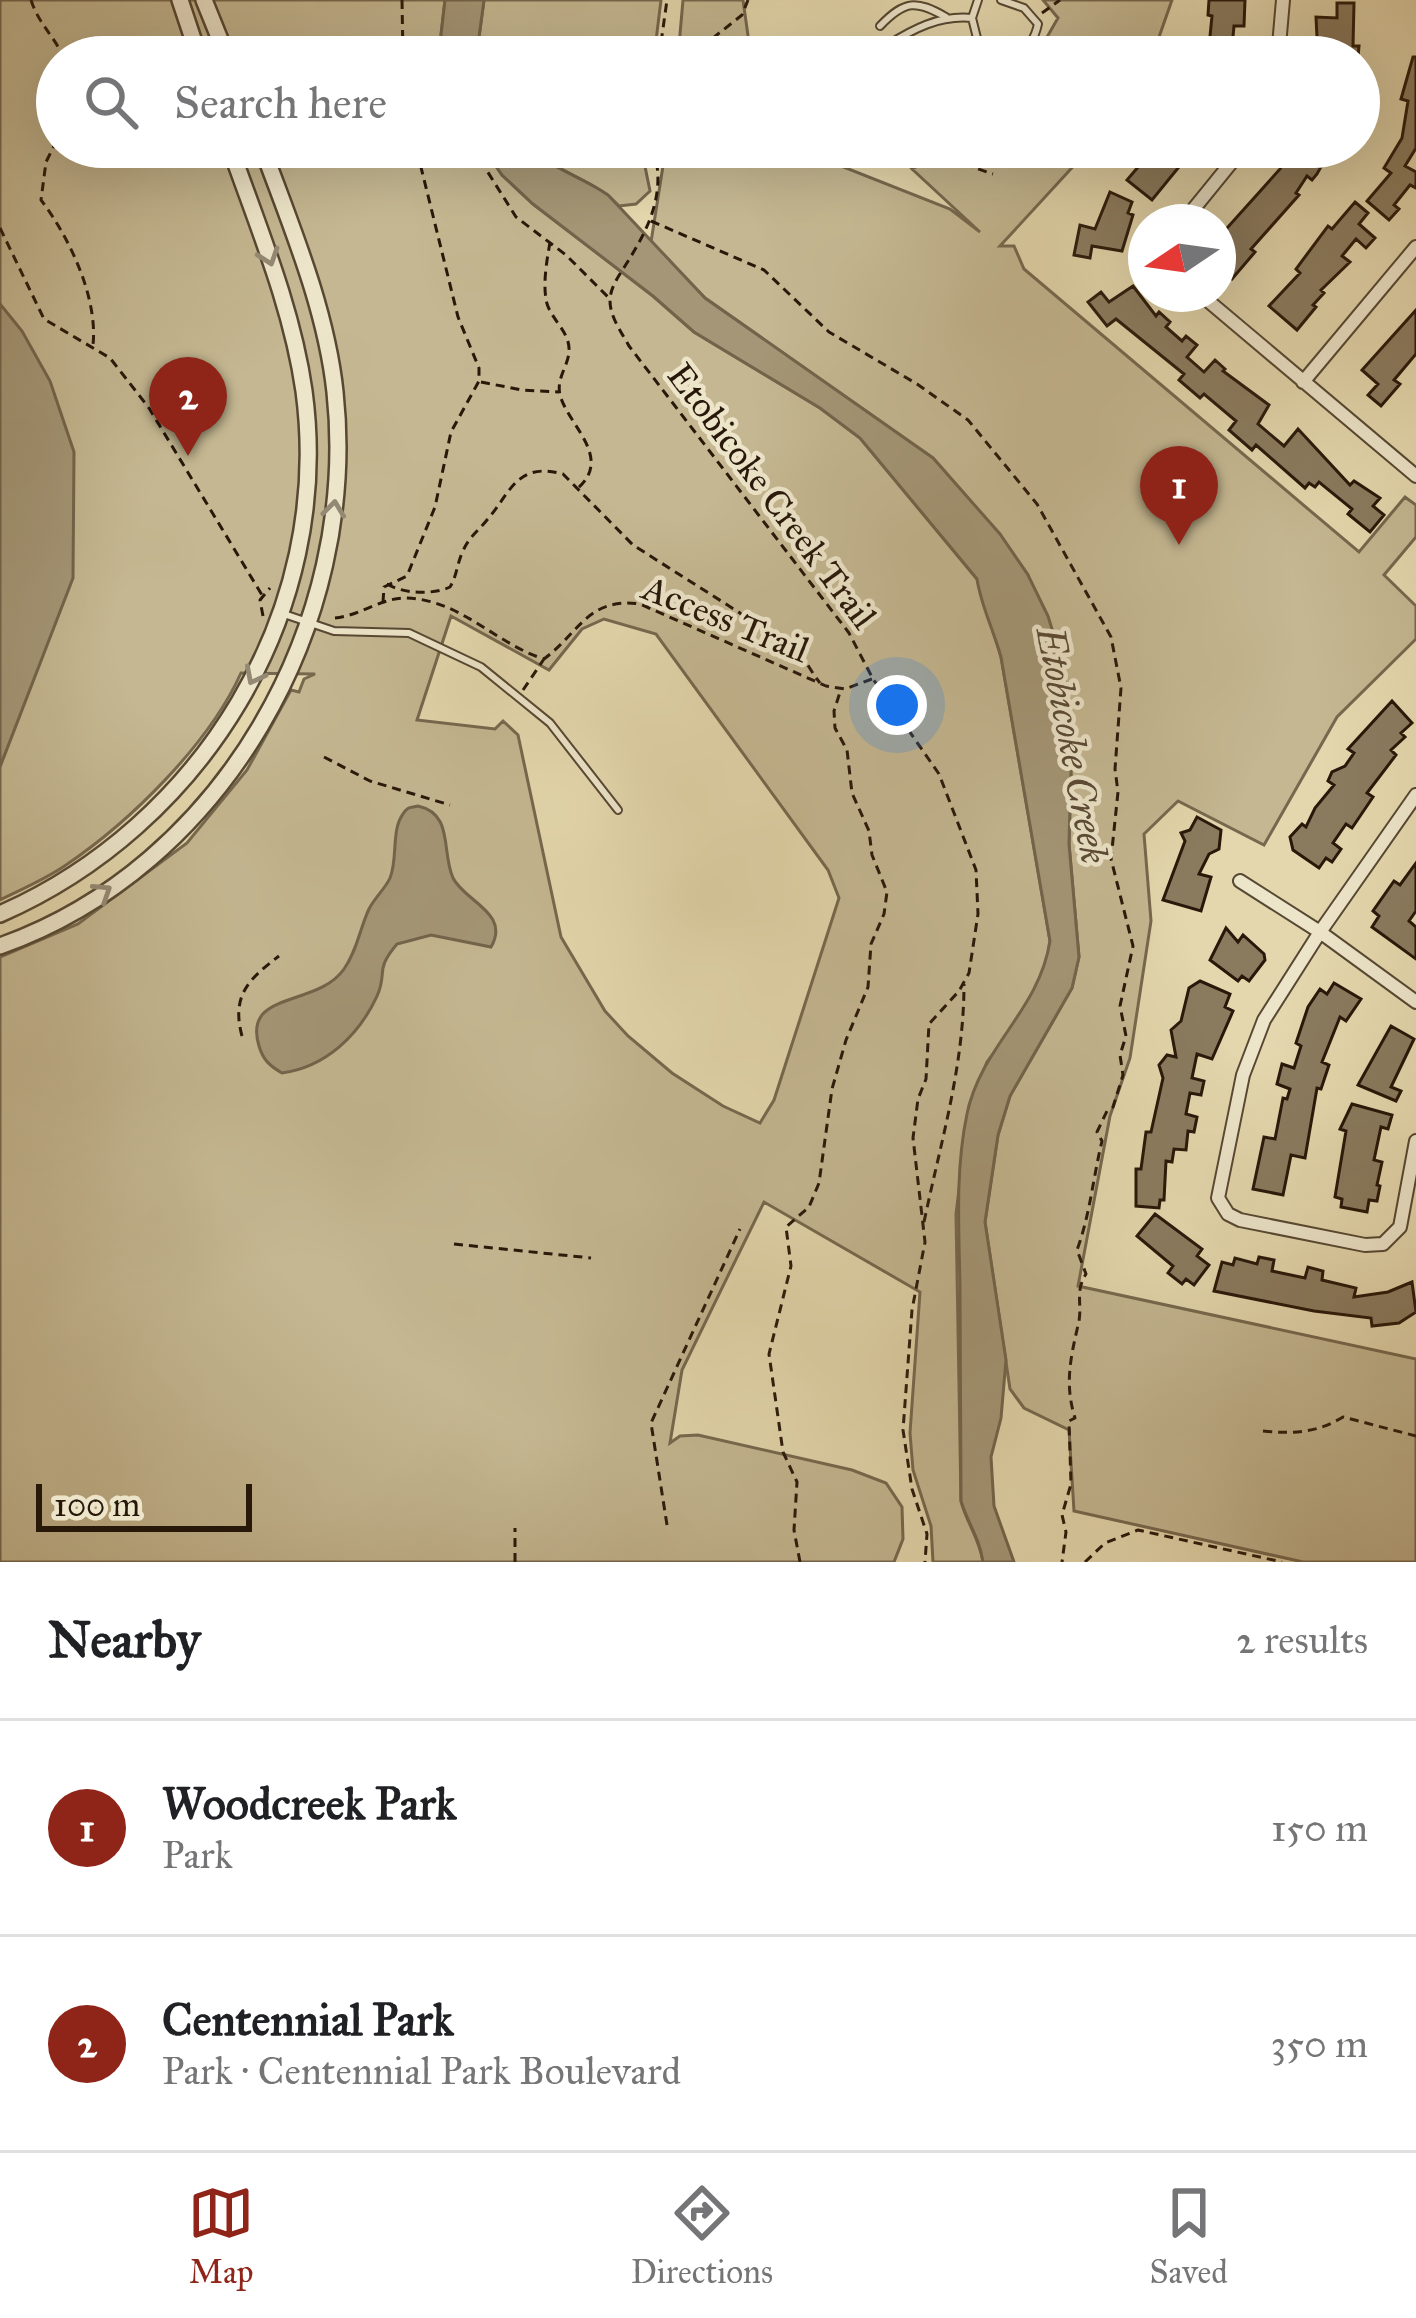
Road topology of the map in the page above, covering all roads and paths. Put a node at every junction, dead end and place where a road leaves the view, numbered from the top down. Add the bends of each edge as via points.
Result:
1 (32, 0) edge
2 (180, 0) edge
3 (204, 0) edge
4 (401, 0) edge
5 (668, 0) edge
6 (748, 0) edge
7 (978, 0) edge
8 (1001, 0) edge
9 (1060, 0) edge
10 (1283, 0) edge
11 (946, 17) junction
12 (1035, 17) junction
13 (972, 18) junction
14 (880, 26) dead end
15 (48, 36) edge
16 (192, 36) edge
17 (219, 36) edge
18 (403, 36) edge
19 (662, 36) edge
20 (711, 36) edge
21 (902, 36) edge
22 (976, 36) edge
23 (1035, 36) edge
24 (1280, 36) edge
25 (45, 168) edge
26 (237, 168) edge
27 (269, 168) edge
28 (421, 168) edge
29 (485, 168) edge
30 (655, 168) edge
31 (976, 168) edge
32 (1227, 168) edge
33 (993, 174) dead end
34 (1198, 204) edge
35 (651, 221) junction
36 (0, 228) edge
37 (550, 242) junction
38 (1416, 247) edge
39 (610, 299) junction
40 (1221, 312) edge
41 (93, 346) junction
42 (479, 381) junction
43 (1303, 382) junction
44 (559, 392) junction
45 (1416, 476) edge
46 (577, 489) junction
47 (387, 584) junction
48 (271, 586) dead end
49 (263, 596) junction
50 (383, 604) junction
51 (281, 614) junction
52 (264, 623) dead end
53 (310, 623) junction
54 (544, 659) junction
55 (873, 679) junction
56 (822, 684) junction
57 (841, 688) junction
58 (518, 696) junction
59 (324, 758) dead end
60 (1416, 795) edge
61 (449, 806) dead end
62 (618, 810) dead end
63 (1240, 881) dead end
64 (0, 914) edge
65 (1320, 932) junction
66 (0, 946) edge
67 (279, 956) dead end
68 (964, 982) junction
69 (1416, 1002) edge
70 (242, 1036) dead end
71 (1416, 1141) edge
72 (924, 1223) junction
73 (740, 1229) dead end
74 (454, 1244) dead end
75 (591, 1258) dead end
76 (1263, 1431) dead end
77 (1416, 1436) edge
78 (667, 1526) dead end
79 (515, 1528) dead end
80 (515, 1562) edge
81 (800, 1562) edge
82 (925, 1562) edge
83 (1062, 1562) edge
84 (1085, 1562) edge
85 (1282, 1562) edge

1 - 15 path
2 - 16 street
3 - 17 street
4 - 18 path
5 - 19 path
6 - 20 path via 742,15
7 - 13 lane
8 - 12 lane
9 - 12 path
10 - 24 street
11 - 13 lane
11 - 14 lane via 913,2
11 - 21 lane
12 - 23 lane
13 - 22 lane
25 - 41 path via 41,200 75,263
26 -> 51 street via 292,327 304,394 307,478
53 -> 27 street via 335,503 335,392 321,321
28 - 42 path
29 - 37 path via 516,217
30 - 35 path
31 - 33 path
32 - 34 street
35 - 39 path
35 - 83 path via 764,270 829,332 968,420 1036,504 1111,637 1121,688 1111,859 1133,946 1120,1006 1123,1075 1097,1132 1102,1141 1077,1250 1086,1274 1066,1392 1075,1418
36 - 41 path via 44,319
37 - 39 path
37 - 44 path via 545,301 570,356
38 - 43 street
39 - 55 path, Etobicoke Creek Trail via 629,346 849,632
40 - 43 street
41 - 49 path via 149,408
42 - 44 path
42 - 47 path via 451,432 435,507 407,575
43 - 45 street
44 - 46 path via 592,463
46 - 47 path via 552,471 526,477 466,543 450,587 430,593
46 - 56 path via 633,545 751,626 782,637
47 - 50 path
48 - 49 path
49 - 51 path
49 - 52 path
50 - 53 path
50 - 54 path via 404,598 448,607
51 - 53 lane
51 -> 64 street via 244,695 166,800 105,854
53 - 58 lane via 334,632 409,633 481,667
66 -> 53 street via 108,889 190,820 270,712
54 - 56 path, Access Trail via 596,609 622,602
54 - 58 path, Access Trail
55 - 57 path, Access Trail
55 - 68 path, Etobicoke Creek Trail via 939,774 976,870 978,914
56 - 57 path, Access Trail
57 - 81 path via 835,728 887,892 868,987 832,1089 819,1183 784,1236 791,1266 769,1354 783,1452 797,1482
58 - 62 lane via 550,723
59 - 61 path
60 - 65 street
63 - 65 street
65 - 69 street
65 - 71 street via 1252,1047 1221,1168 1220,1204 1240,1220 1383,1244 1400,1227
67 - 70 path via 240,994
68 - 72 path via 957,1082
68 - 72 path, Etobicoke Creek Trail via 928,1024 913,1138
72 - 82 path, Etobicoke Creek Trail via 903,1430 927,1534
73 - 78 path via 652,1423
74 - 75 path
76 - 77 path via 1291,1434 1342,1417
79 - 80 path
84 - 85 path via 1138,1530

